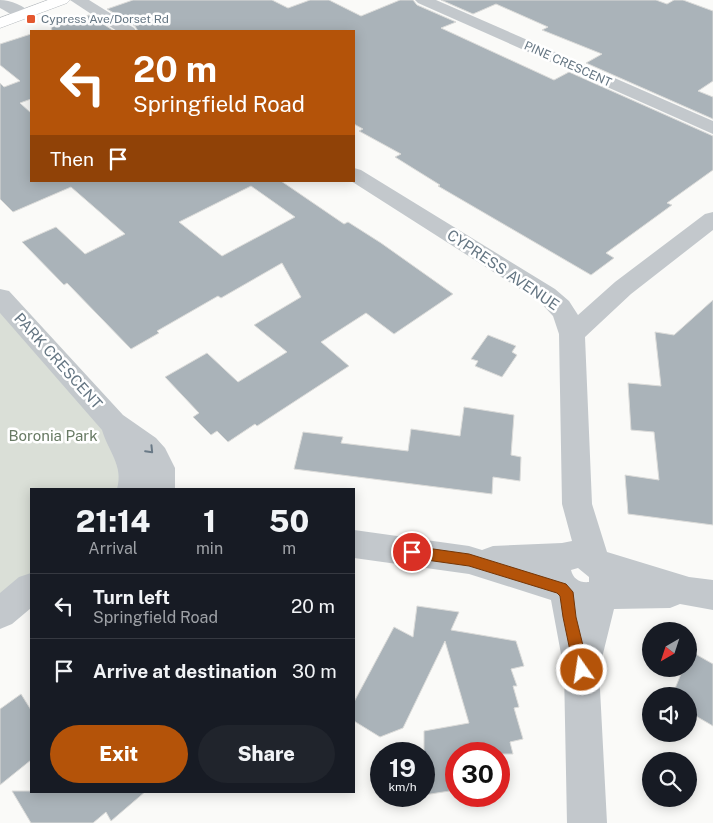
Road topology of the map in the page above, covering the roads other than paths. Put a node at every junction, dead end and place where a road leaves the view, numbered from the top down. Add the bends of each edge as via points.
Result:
1 (62, 0) edge
2 (78, 0) edge
3 (423, 0) edge
4 (0, 2) edge
5 (24, 14) junction
6 (0, 23) edge
7 (126, 30) edge
8 (713, 128) edge
9 (355, 175) edge
10 (713, 219) edge
11 (0, 297) edge
12 (570, 325) junction
13 (115, 425) junction
14 (132, 488) edge
15 (160, 488) edge
16 (355, 544) edge
17 (581, 576) junction
18 (30, 589) edge
19 (701, 594) edge
20 (0, 613) edge
21 (587, 823) edge

1 - 5 main road
2 - 7 street
3 - 8 street, PINE CRESCENT
4 - 5 street
5 - 6 main road
9 - 12 street, CYPRESS AVENUE via 556,302
10 - 12 street
11 - 13 street, PARK CRESCENT
12 - 17 street
13 - 14 street, PARK CRESCENT via 133,464
13 -> 15 street, PARK CRESCENT via 146,445 156,457 161,471
16 - 17 street
17 - 19 street via 631,594
17 - 21 street via 595,622 582,670
18 - 20 street

